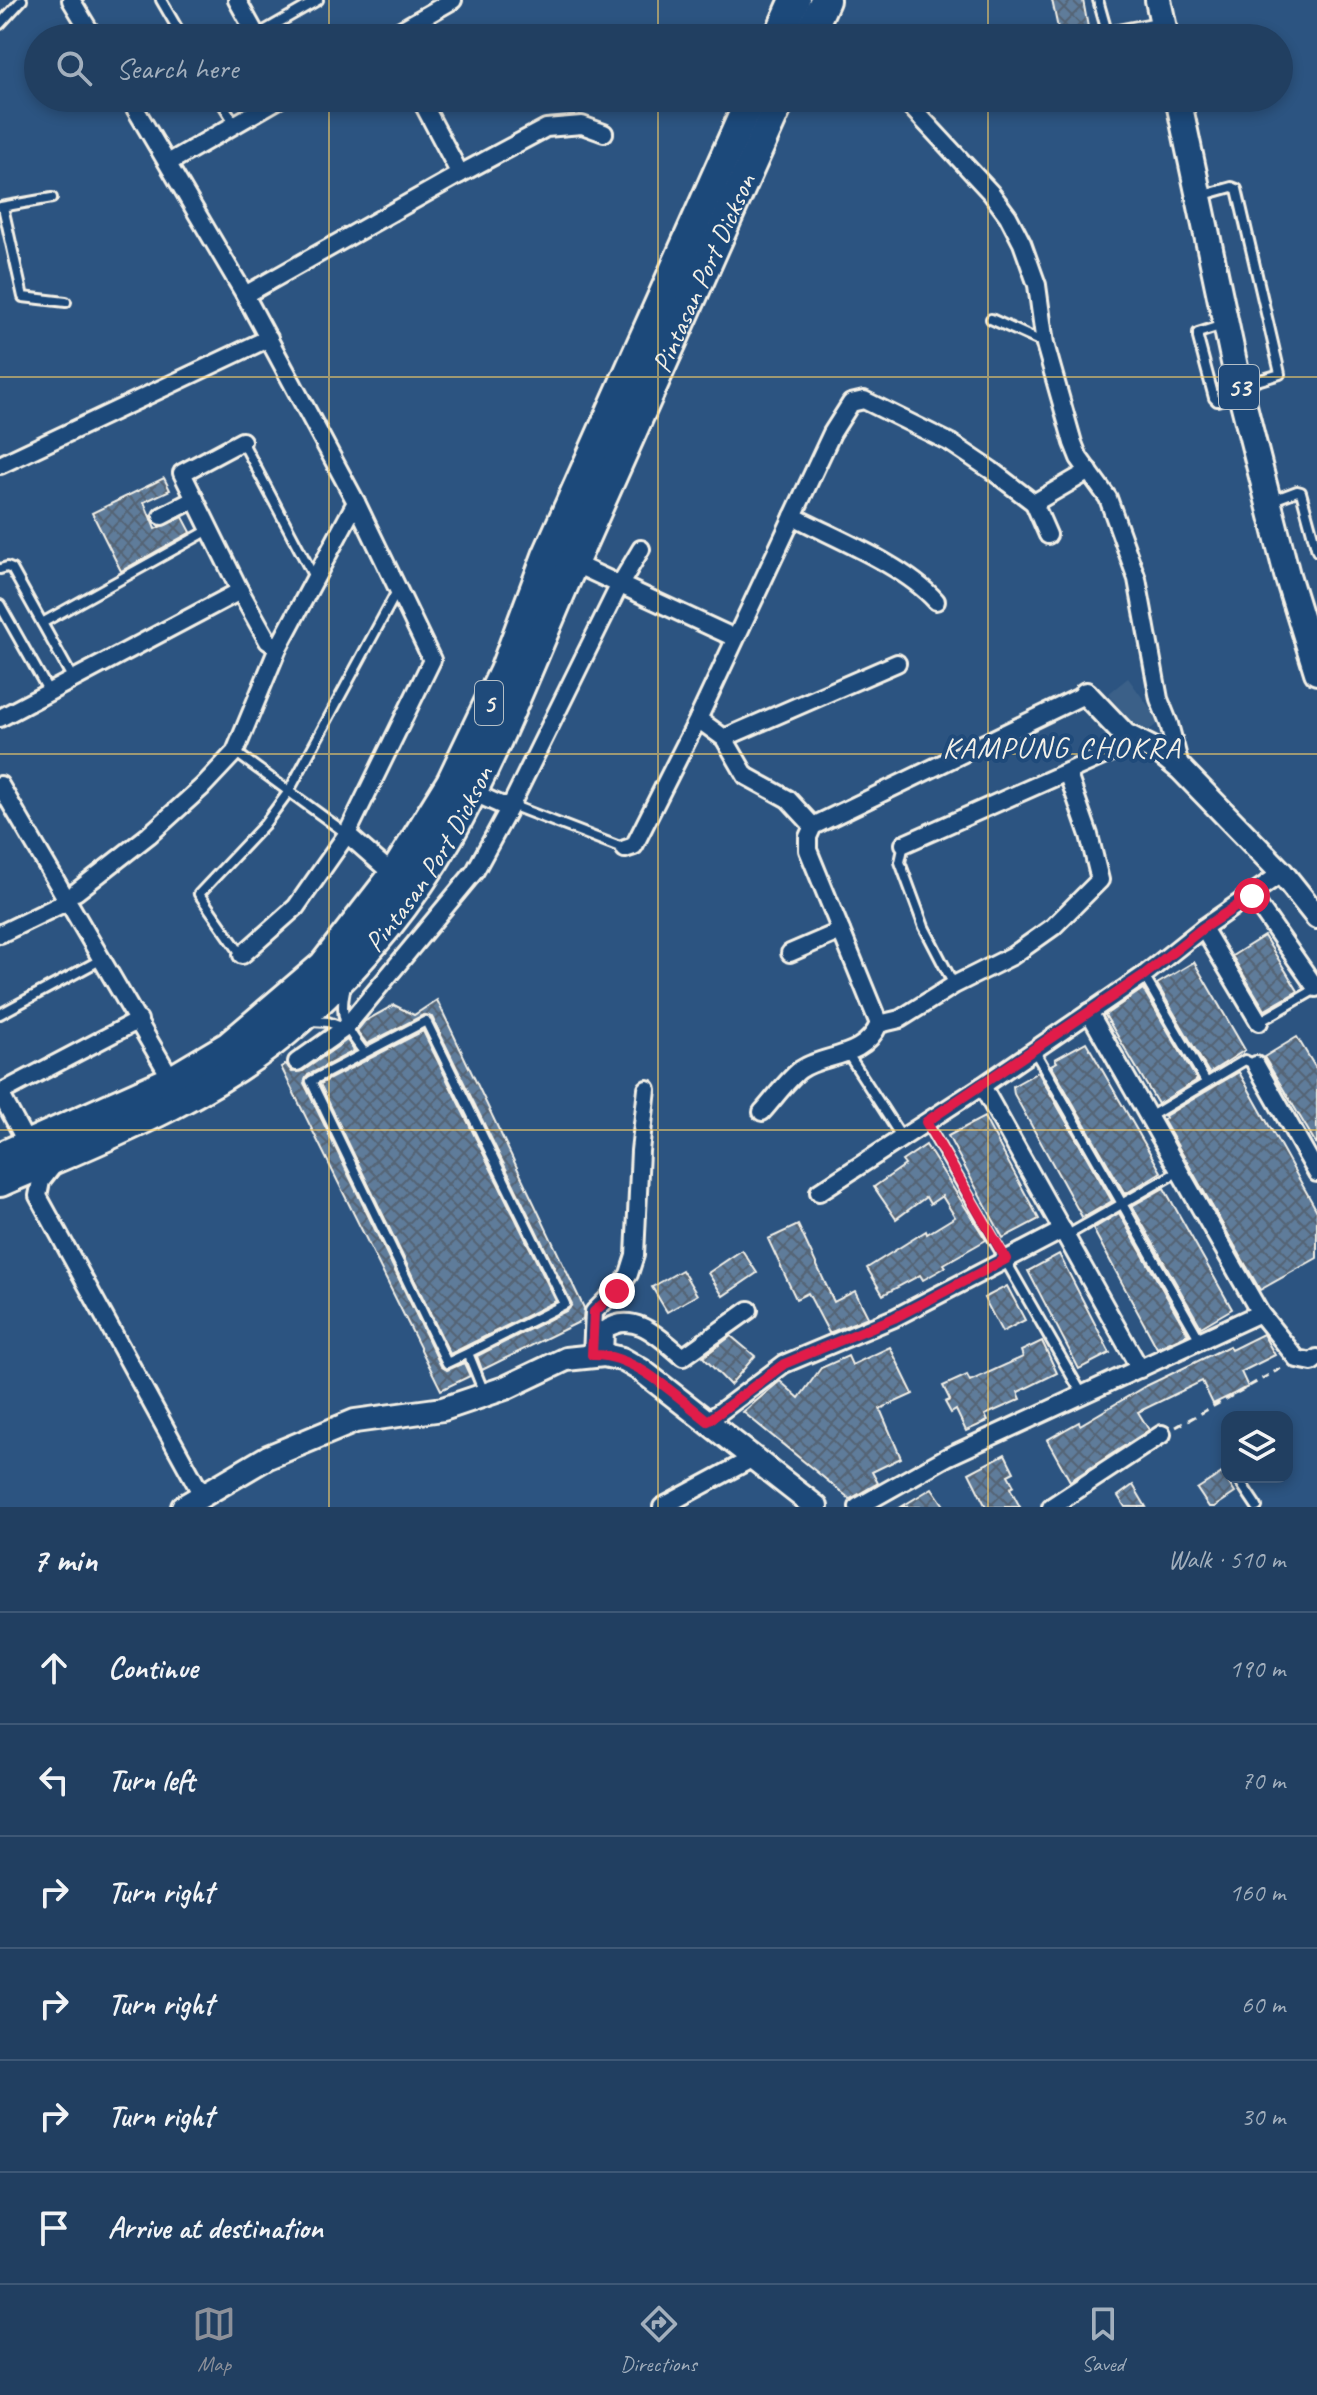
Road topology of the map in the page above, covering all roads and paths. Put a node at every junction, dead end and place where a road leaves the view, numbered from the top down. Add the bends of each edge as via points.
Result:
1 (22, 0) edge
2 (72, 0) edge
3 (161, 0) edge
4 (237, 0) edge
5 (318, 0) edge
6 (453, 0) edge
7 (795, 0) edge
8 (825, 0) edge
9 (1098, 0) edge
10 (0, 24) edge
11 (86, 24) edge
12 (175, 24) edge
13 (250, 24) edge
14 (277, 24) edge
15 (411, 24) edge
16 (784, 24) edge
17 (814, 24) edge
18 (1105, 24) edge
19 (137, 112) edge
20 (228, 112) edge
21 (256, 112) edge
22 (427, 112) edge
23 (745, 112) edge
24 (775, 112) edge
25 (916, 112) edge
26 (1181, 112) edge
27 (235, 124) junction
28 (604, 133) dead end
29 (168, 163) junction
30 (460, 174) junction
31 (1198, 196) junction
32 (52, 198) dead end
33 (2, 207) edge
34 (245, 295) junction
35 (66, 302) dead end
36 (991, 319) dead end
37 (269, 338) junction
38 (1045, 344) junction
39 (1240, 390) junction
40 (242, 441) joint
41 (0, 465) edge
42 (1089, 471) junction
43 (586, 473) junction
44 (195, 499) junction
45 (356, 502) junction
46 (1268, 502) junction
47 (1034, 503) junction
48 (162, 516) dead end
49 (793, 516) junction
50 (210, 530) junction
51 (1048, 535) dead end
52 (641, 549) dead end
53 (1317, 551) edge
54 (573, 563) junction
55 (0, 569) edge
56 (315, 579) junction
57 (619, 586) junction
58 (397, 590) junction
59 (240, 591) junction
60 (936, 601) dead end
61 (0, 605) edge
62 (42, 623) junction
63 (735, 638) junction
64 (278, 648) junction
65 (897, 663) dead end
66 (1315, 663) edge
67 (504, 671) junction
68 (73, 679) junction
69 (49, 692) junction
70 (1086, 694) joint
71 (2, 713) edge
72 (698, 719) junction
73 (1125, 735) junction
74 (724, 738) junction
75 (235, 752) junction
76 (1181, 769) junction
77 (1067, 772) junction
78 (0, 785) edge
79 (289, 791) junction
80 (472, 792) junction
81 (511, 805) junction
82 (813, 826) junction
83 (347, 834) junction
84 (904, 844) joint
85 (625, 849) joint
86 (1282, 873) junction
87 (404, 882) junction
88 (72, 896) junction
89 (1252, 896) junction
90 (1317, 917) edge
91 (1203, 928) junction
92 (841, 931) junction
93 (0, 934) edge
94 (366, 951) junction
95 (790, 953) dead end
96 (242, 955) joint
97 (103, 958) junction
98 (1144, 975) junction
99 (954, 985) junction
100 (1316, 988) edge
101 (1089, 1012) junction
102 (0, 1014) edge
103 (139, 1020) junction
104 (1259, 1022) joint
105 (879, 1024) junction
106 (345, 1028) junction
107 (285, 1030) junction
108 (1034, 1049) junction
109 (364, 1052) junction
110 (848, 1054) junction
111 (297, 1062) dead end
112 (1256, 1065) joint
113 (172, 1080) junction
114 (1206, 1082) junction
115 (982, 1086) junction
116 (647, 1089) dead end
117 (762, 1112) dead end
118 (1149, 1117) junction
119 (926, 1122) junction
120 (902, 1138) junction
121 (43, 1155) junction
122 (0, 1157) edge
123 (1179, 1171) junction
124 (1317, 1173) edge
125 (0, 1182) edge
126 (819, 1192) dead end
127 (1122, 1204) junction
128 (1064, 1233) junction
129 (1006, 1259) junction
130 (749, 1310) dead end
131 (1260, 1313) junction
132 (1201, 1341) junction
133 (468, 1353) junction
134 (598, 1355) junction
135 (1317, 1358) edge
136 (1297, 1359) junction
137 (1140, 1369) junction
138 (485, 1395) junction
139 (1083, 1395) junction
140 (708, 1421) junction
141 (1162, 1434) joint
142 (755, 1457) junction
143 (1241, 1483) edge
144 (193, 1501) edge
145 (662, 1507) edge
146 (816, 1507) edge
147 (858, 1507) edge
148 (1051, 1507) edge
149 (1257, 1507) edge

1 - 10 lane
2 - 11 street
3 - 12 lane
4 - 13 street
5 - 14 lane
6 - 15 street
7 - 16 highway
8 - 17 highway
9 - 18 lane
19 - 29 street
20 - 27 lane
21 - 27 street
22 - 30 street
23 - 43 highway, Pintasan Port Dickson / 5
24 - 54 highway, Pintasan Port Dickson / 5
25 - 38 street via 1008,216 1037,285
26 - 31 main road, 53
27 - 29 street
28 - 30 street via 582,125 546,128
29 - 34 street
30 - 34 street
31 - 39 main road, 53
31 - 39 lane via 1237,189 1279,369 1280,374
32 - 33 lane
33 - 35 lane via 23,297
34 - 37 street
36 - 38 lane
37 - 41 street
37 - 45 street
38 - 42 street via 1073,443
39 - 46 main road, 53
40 - 44 street via 182,473
40 - 56 lane
42 - 47 street
42 - 76 street via 1108,498 1137,579 1159,699
43 - 54 highway via 562,546
43 - 67 highway, Pintasan Port Dickson / 5 via 547,556
44 - 48 street
44 - 50 street
45 - 56 street
45 - 58 street
46 - 53 lane via 1301,492
46 - 66 main road, 53
47 - 49 street via 951,443 860,399 844,411
47 - 51 street
49 - 60 street via 906,575
49 - 63 street
50 - 59 street
50 - 62 lane
52 - 57 street
54 - 57 street
54 - 67 highway via 554,573
54 - 80 highway, Pintasan Port Dickson / 5
55 - 62 lane via 12,569
56 - 64 street
57 - 63 street
57 - 81 street
58 - 79 lane
58 - 83 street via 432,660
59 - 64 street via 268,641
59 - 68 street
61 - 69 lane
62 - 68 lane
63 - 72 street
64 - 75 street
65 - 74 street
67 - 87 highway, Pintasan Port Dickson / 5
68 - 69 street
69 - 71 street
70 - 73 street
70 - 82 street
72 - 74 street
72 - 85 street via 634,846
73 - 76 street
73 - 77 street via 1112,752
74 - 82 street via 746,776 788,799
75 - 79 lane
75 - 88 street via 149,835
76 - 86 street
77 - 84 street
77 - 99 street via 1100,880 1053,927 1012,956
78 - 88 street
79 - 83 lane
79 - 96 lane via 199,894
80 - 81 street
80 - 87 highway, Pintasan Port Dickson / 5 via 446,840
81 - 85 lane
81 - 106 street via 475,871
82 - 92 street via 808,850
83 - 87 street
83 - 96 street via 296,907
84 - 99 lane via 900,862 924,927
86 - 89 street
86 - 90 street
87 - 94 highway, Pintasan Port Dickson / 5
87 - 113 highway, Pintasan Port Dickson / 5 via 323,966 229,1046
88 - 93 street
88 - 97 street
89 - 91 street
89 - 100 street
91 - 98 street
91 - 104 street
92 - 95 street
92 - 105 street
94 - 106 lane via 347,982
94 - 107 highway, Pintasan Port Dickson / 5
97 - 102 lane
97 - 103 street
98 - 101 street
98 - 114 lane
99 - 105 street via 900,1019
100 - 104 lane
101 - 108 street
101 - 118 street
103 - 113 street
103 - 121 street via 0,1093
105 - 110 street
106 - 107 lane via 310,1021
106 - 109 lane
106 - 111 street
107 - 121 highway, Pintasan Port Dickson / 5 via 179,1101
108 - 115 street
108 - 127 lane
109 - 133 lane via 311,1081 447,1363
109 - 133 lane via 426,1021 565,1304
110 - 117 street via 801,1070
110 - 120 lane
112 - 114 lane via 1245,1060
112 - 124 street
113 - 121 highway, Pintasan Port Dickson / 5
114 - 118 lane
115 - 119 street
115 - 128 street
116 - 134 street via 635,1255 623,1283 594,1312
118 - 123 street
119 - 120 street
119 - 129 lane
120 - 126 street
121 - 122 highway, Pintasan Port Dickson / 5
121 - 125 highway, Pintasan Port Dickson / 5
121 - 144 street via 38,1196
123 - 127 lane
123 - 131 street
127 - 128 lane
127 - 132 lane
128 - 129 street
128 - 137 street
129 - 139 lane
129 - 140 street via 894,1318 784,1364
130 - 134 street via 683,1357 642,1325 614,1323 605,1330
131 - 132 street
131 - 136 street
132 - 137 street
133 - 138 lane
134 - 138 street via 566,1359
134 - 140 street via 622,1359 641,1370
135 - 136 street
136 - 141 path
137 - 139 street
138 - 144 street via 443,1409 355,1421 268,1457
139 - 147 street via 947,1457
140 - 142 street
141 - 148 street
142 - 145 street
142 - 146 street
143 - 149 lane

